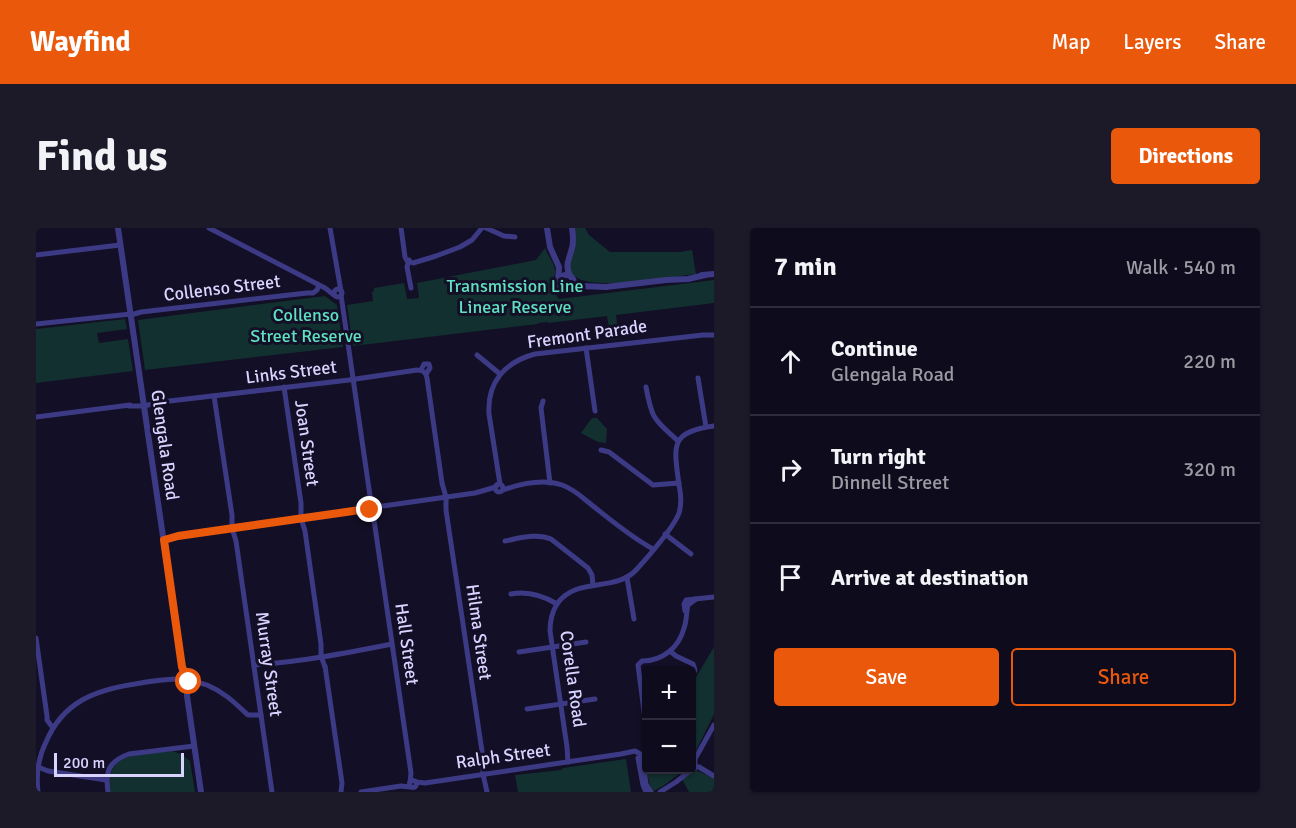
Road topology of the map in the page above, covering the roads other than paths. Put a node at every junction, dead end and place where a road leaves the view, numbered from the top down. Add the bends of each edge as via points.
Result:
1 (118, 228) edge
2 (209, 228) edge
3 (330, 228) edge
4 (401, 228) edge
5 (484, 228) edge
6 (547, 228) edge
7 (572, 228) edge
8 (515, 237) dead end
9 (120, 245) junction
10 (36, 255) edge
11 (409, 262) junction
12 (714, 274) edge
13 (571, 277) junction
14 (558, 281) junction
15 (318, 285) junction
16 (589, 286) junction
17 (411, 289) dead end
18 (570, 290) junction
19 (338, 293) junction
20 (131, 314) junction
21 (36, 324) edge
22 (714, 335) edge
23 (586, 348) junction
24 (477, 355) dead end
25 (424, 372) joint
26 (500, 374) junction
27 (698, 378) dead end
28 (353, 379) junction
29 (284, 387) junction
30 (646, 387) dead end
31 (214, 396) junction
32 (543, 402) dead end
33 (144, 404) junction
34 (595, 411) dead end
35 (36, 417) edge
36 (714, 426) edge
37 (706, 427) junction
38 (678, 441) junction
39 (601, 450) dead end
40 (550, 483) junction
41 (679, 483) junction
42 (499, 487) junction
43 (444, 497) junction
44 (372, 508) junction
45 (303, 518) junction
46 (234, 528) junction
47 (665, 534) junction
48 (164, 538) junction
49 (505, 541) dead end
50 (652, 551) junction
51 (691, 554) dead end
52 (627, 578) junction
53 (593, 585) junction
54 (511, 594) dead end
55 (714, 597) edge
56 (557, 604) junction
57 (634, 619) dead end
58 (36, 638) edge
59 (586, 642) dead end
60 (392, 646) junction
61 (553, 647) junction
62 (672, 649) junction
63 (519, 652) dead end
64 (323, 656) junction
65 (254, 666) junction
66 (690, 666) edge
67 (185, 682) junction
68 (45, 697) junction
69 (36, 698) edge
70 (595, 699) dead end
71 (561, 704) junction
72 (527, 709) dead end
73 (261, 715) junction
74 (645, 720) edge
75 (55, 725) junction
76 (714, 725) edge
77 (194, 746) junction
78 (642, 755) edge
79 (696, 759) edge
80 (570, 762) junction
81 (696, 769) edge
82 (37, 770) edge
83 (485, 774) junction
84 (643, 774) edge
85 (645, 774) edge
86 (685, 774) edge
87 (714, 776) edge
88 (106, 780) junction
89 (413, 786) edge
90 (487, 790) edge
91 (663, 790) edge
92 (38, 792) edge
93 (108, 792) edge
94 (201, 792) edge
95 (272, 792) edge
96 (343, 792) edge
97 (361, 792) edge
98 (646, 792) edge
99 (652, 792) edge

1 - 9 street, Glengala Road
2 - 15 street
3 - 19 street
4 - 11 street
5 - 8 street via 504,237
5 - 11 street via 463,246
6 - 14 street via 550,248 559,267
7 - 13 street via 573,243 567,264
9 - 10 street
9 - 20 street, Glengala Road
11 - 17 street
12 - 16 street
13 - 14 street via 563,276
13 - 16 street
13 - 18 street via 574,284
14 - 18 street via 560,289
15 - 19 street
15 - 20 street, Collenso Street via 314,293
16 - 18 street
19 - 28 street, Hall Street
20 - 21 street, Collenso Street
20 - 33 street, Glengala Road
22 - 23 street, Fremont Parade
23 - 26 street, Fremont Parade via 535,354 514,362
23 - 34 street
24 - 26 street
25 - 28 street, Links Street
25 - 43 street, Hilma Street
26 - 42 street via 488,408
27 - 37 street
28 - 29 street, Links Street
28 - 44 street, Hall Street
29 - 31 street, Links Street
29 - 45 street, Joan Street
30 - 38 street via 654,417
31 - 33 street, Links Street
31 - 46 street, Murray Street
32 - 40 street
33 - 35 street, Links Street
33 - 48 street, Glengala Road
36 - 37 street
37 - 38 street via 688,432
38 - 41 street via 675,452
39 - 41 street via 653,485
40 - 42 street
40 - 50 street via 573,491
41 - 47 street via 680,510
42 - 43 street
43 - 44 street
43 - 83 street, Hilma Street
44 - 45 street
44 - 60 street, Hall Street
45 - 46 street
45 - 64 street, Joan Street
46 - 48 street
46 - 65 street, Murray Street
47 - 50 street
47 - 51 street
48 - 67 street, Glengala Road
49 - 53 street via 537,536 551,539 588,568
50 - 52 street
52 - 53 street
52 - 57 street
53 - 56 street via 570,591
54 - 56 street via 535,594
55 - 62 street via 696,599 688,605 682,634
56 - 61 street, Corella Road via 550,624
58 - 68 street
59 - 61 street
60 - 64 street
60 - 89 street, Hall Street
61 - 63 street
61 - 71 street, Corella Road
62 - 66 street
62 - 74 street via 638,664
64 - 65 street
64 - 96 street, Joan Street
65 - 73 street, Murray Street
67 - 73 street via 210,686 248,715
67 - 75 street via 171,679 103,690 74,706
67 - 77 street, Glengala Road
68 - 69 street
68 - 75 street via 47,712
70 - 71 street
71 - 72 street
71 - 80 street, Corella Road
73 - 95 street, Murray Street
75 - 82 street
76 - 79 street
77 - 88 street via 129,754 111,764
77 - 94 street, Glengala Road
78 - 80 street, Ralph Street via 621,754
80 - 83 street, Ralph Street
81 - 87 street
82 - 88 street
82 - 92 street
83 - 89 street, Ralph Street
83 - 90 street, Hilma Street
84 - 98 street
85 - 99 street
86 - 91 street
88 - 93 street
89 - 97 street, Ralph Street
91 - 99 street

